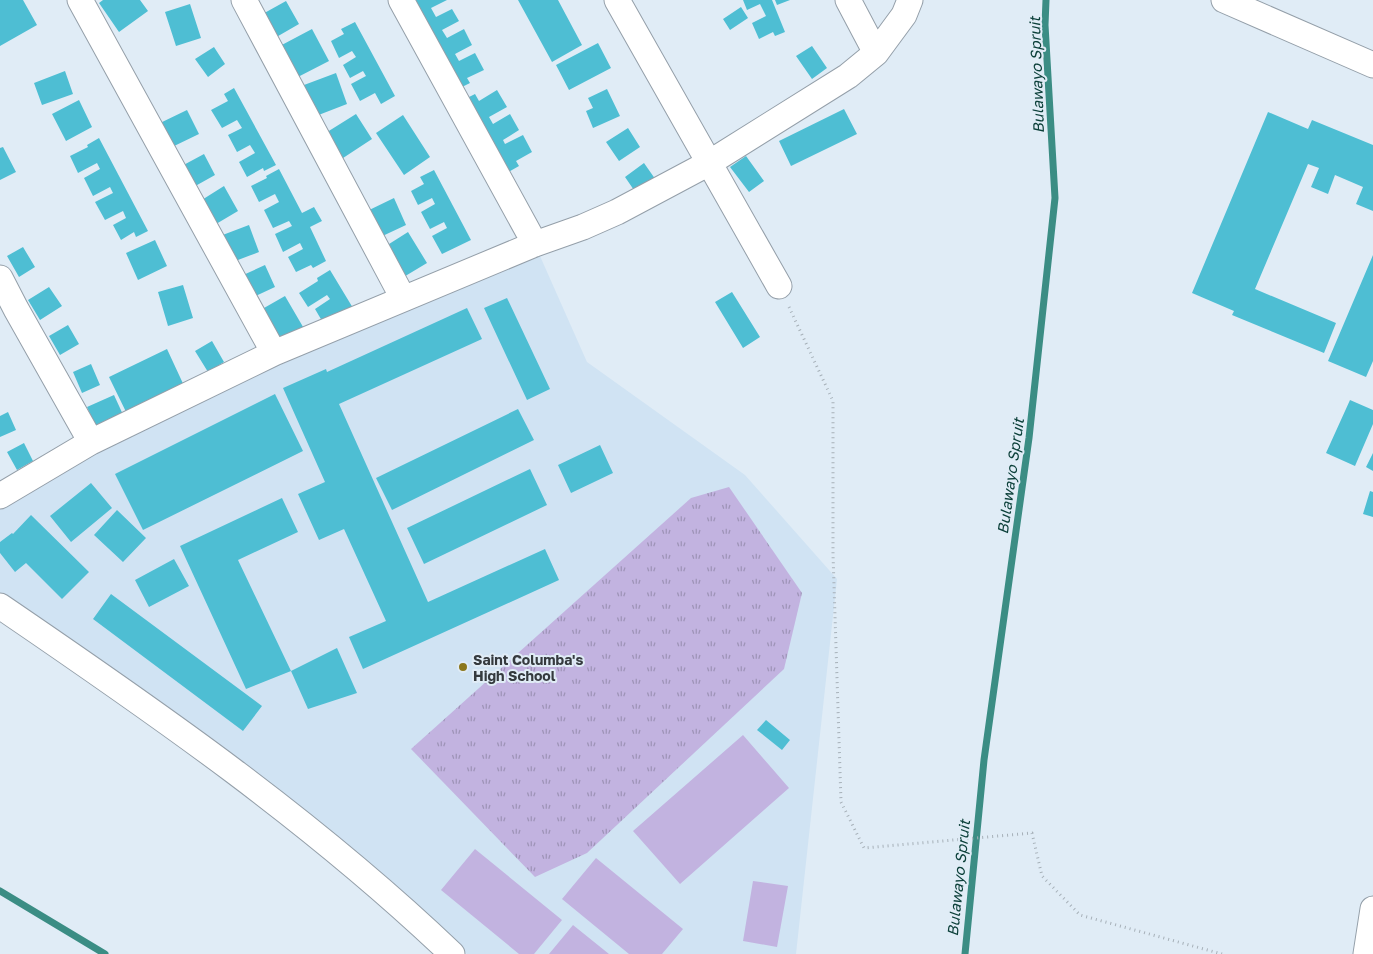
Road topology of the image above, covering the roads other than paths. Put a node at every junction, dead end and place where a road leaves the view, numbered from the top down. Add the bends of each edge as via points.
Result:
1 (80, 0) edge
2 (244, 0) edge
3 (401, 0) edge
4 (616, 0) edge
5 (848, 0) edge
6 (910, 0) edge
7 (1224, 0) edge
8 (876, 53) junction
9 (1373, 65) edge
10 (709, 163) junction
11 (535, 244) junction
12 (0, 278) edge
13 (779, 286) road end
14 (403, 298) junction
15 (274, 353) junction
16 (91, 442) junction
17 (0, 496) edge
18 (0, 606) edge
19 (1373, 909) edge
20 (452, 954) edge
21 (1366, 954) edge

1 - 15 street
2 - 14 street
3 - 11 street
4 - 10 street
5 - 8 street
6 - 8 street via 904,15
7 - 9 street
8 - 10 street via 848,76
10 - 11 street via 617,212
10 - 13 street
11 - 14 street
12 - 16 street
14 - 15 street
15 - 16 street
16 - 17 street
18 - 20 street via 260,790 350,862
19 - 21 street

